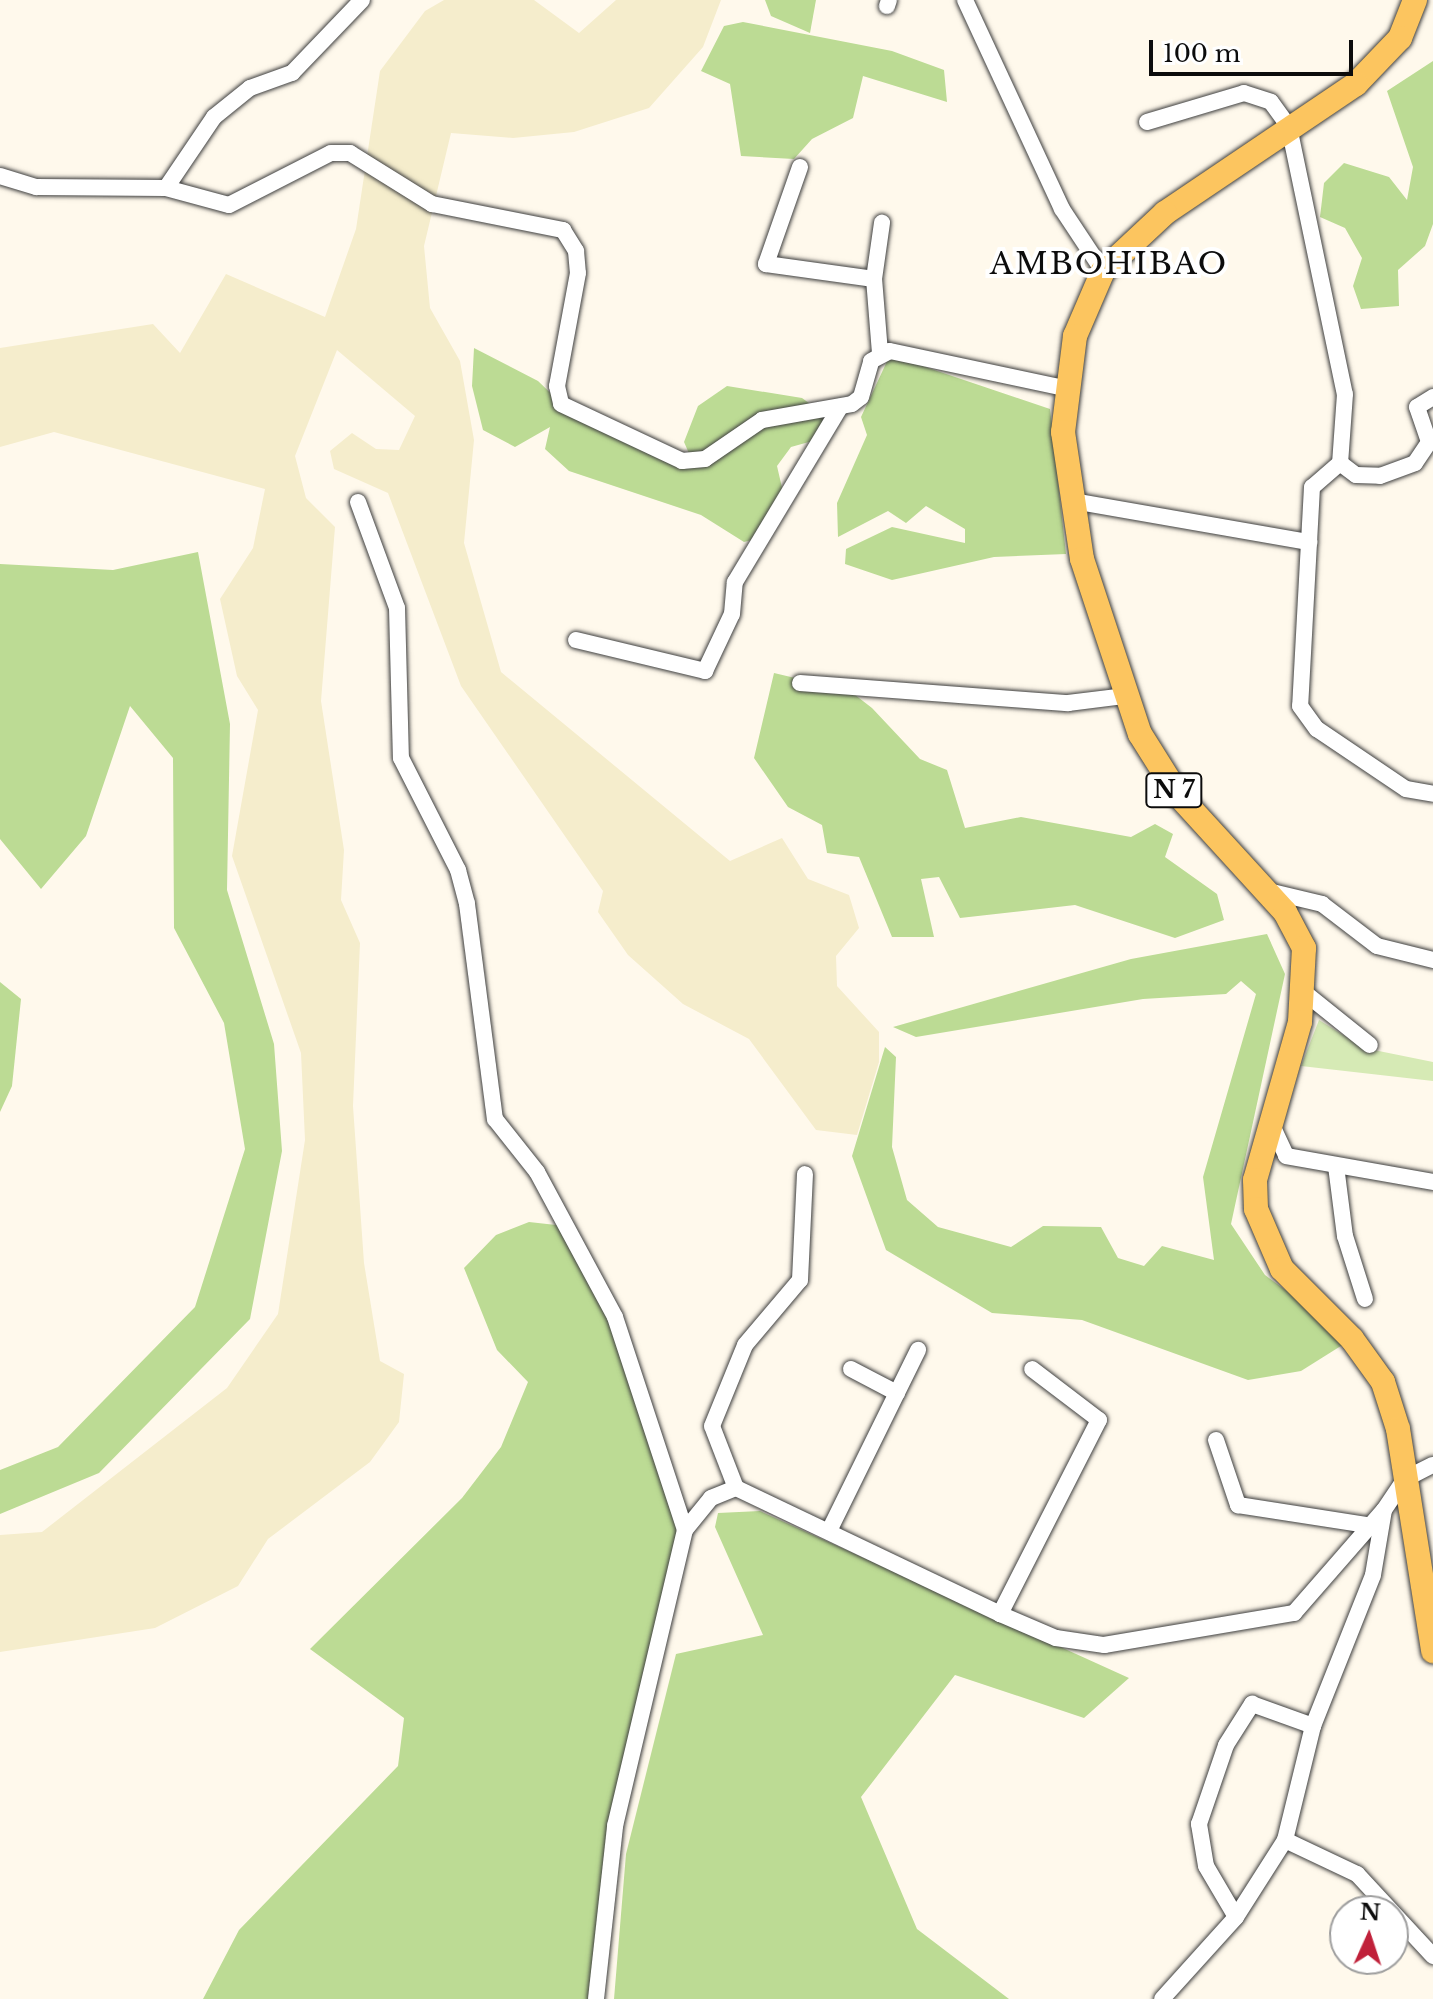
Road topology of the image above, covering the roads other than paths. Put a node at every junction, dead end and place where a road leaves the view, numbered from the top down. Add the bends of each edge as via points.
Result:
1 (362, 0) edge
2 (965, 0) edge
3 (1415, 0) edge
4 (1147, 122) dead end
5 (1289, 127) junction
6 (800, 167) dead end
7 (0, 176) edge
8 (166, 188) junction
9 (882, 223) dead end
10 (1103, 271) junction
11 (874, 279) junction
12 (880, 353) junction
13 (1064, 388) junction
14 (1433, 397) edge
15 (840, 407) junction
16 (1340, 463) junction
17 (1073, 501) junction
18 (358, 502) dead end
19 (1309, 542) junction
20 (576, 640) dead end
21 (800, 683) dead end
22 (1124, 696) junction
23 (1433, 794) edge
24 (1268, 891) junction
25 (1433, 960) edge
26 (1305, 993) junction
27 (1370, 1045) dead end
28 (1270, 1119) junction
29 (1336, 1166) junction
30 (805, 1174) dead end
31 (1433, 1182) edge
32 (1365, 1299) dead end
33 (918, 1350) dead end
34 (851, 1369) dead end
35 (1032, 1369) dead end
36 (897, 1393) junction
37 (1216, 1440) dead end
38 (1433, 1465) edge
39 (1405, 1479) junction
40 (736, 1488) junction
41 (1384, 1510) junction
42 (1367, 1525) junction
43 (685, 1530) junction
44 (829, 1531) junction
45 (1000, 1614) junction
46 (1433, 1651) edge
47 (1313, 1726) junction
48 (1285, 1840) junction
49 (1236, 1917) junction
50 (1433, 1956) edge
51 (596, 1999) edge
52 (1162, 1999) edge

1 - 8 street via 292,73 250,88 214,117
2 - 10 street via 1062,209
3 - 5 main road, N 7 via 1381,62
4 - 5 street via 1244,93 1271,102
5 - 10 main road, N 7 via 1165,213
5 - 16 street via 1345,394
6 - 11 street via 766,264
7 - 8 street via 36,187
8 - 15 street via 229,205 331,153 350,153 432,204 563,230 576,251 578,273 557,386 561,404 682,461 705,459 762,420
9 - 11 street
10 - 13 main road, N 7 via 1075,336
11 - 12 street
12 - 13 street
12 - 15 street via 861,397
13 - 17 main road, N 7
14 - 16 street via 1417,407 1429,442 1415,463 1380,476 1356,475
15 - 20 street via 735,582 732,614 705,671
16 - 19 street via 1312,487
17 - 19 street
17 - 22 main road, N 7 via 1082,559
18 - 43 street via 397,608 401,758 458,870 467,904 495,1119 537,1172 615,1317
19 - 23 street via 1300,706 1317,729 1395,782
21 - 22 street via 1068,703
22 - 24 main road, N 7 via 1179,796
24 - 25 street via 1322,904 1377,946
24 - 26 main road, N 7 via 1304,948
26 - 27 street
26 - 28 main road, N 7
28 - 29 street via 1286,1156
28 - 39 main road, N 7 via 1255,1180 1262,1232 1282,1269 1352,1339 1383,1382
29 - 31 street
29 - 32 street via 1345,1236
30 - 40 street via 800,1280 745,1345 712,1426
33 - 36 street
34 - 36 street
35 - 45 street via 1099,1420
36 - 44 street
37 - 42 street via 1238,1505
38 - 39 street
39 - 41 street
39 - 46 main road, N 7
40 - 43 street via 711,1498
40 - 44 street
41 - 42 street
41 - 47 street via 1373,1575
42 - 45 street via 1294,1613 1104,1645 1056,1638
43 - 51 street via 603,1890
44 - 45 street
47 - 48 street
47 - 49 street via 1252,1704 1226,1745 1199,1824 1206,1866
48 - 49 street
48 - 50 street via 1357,1874
49 - 52 street

